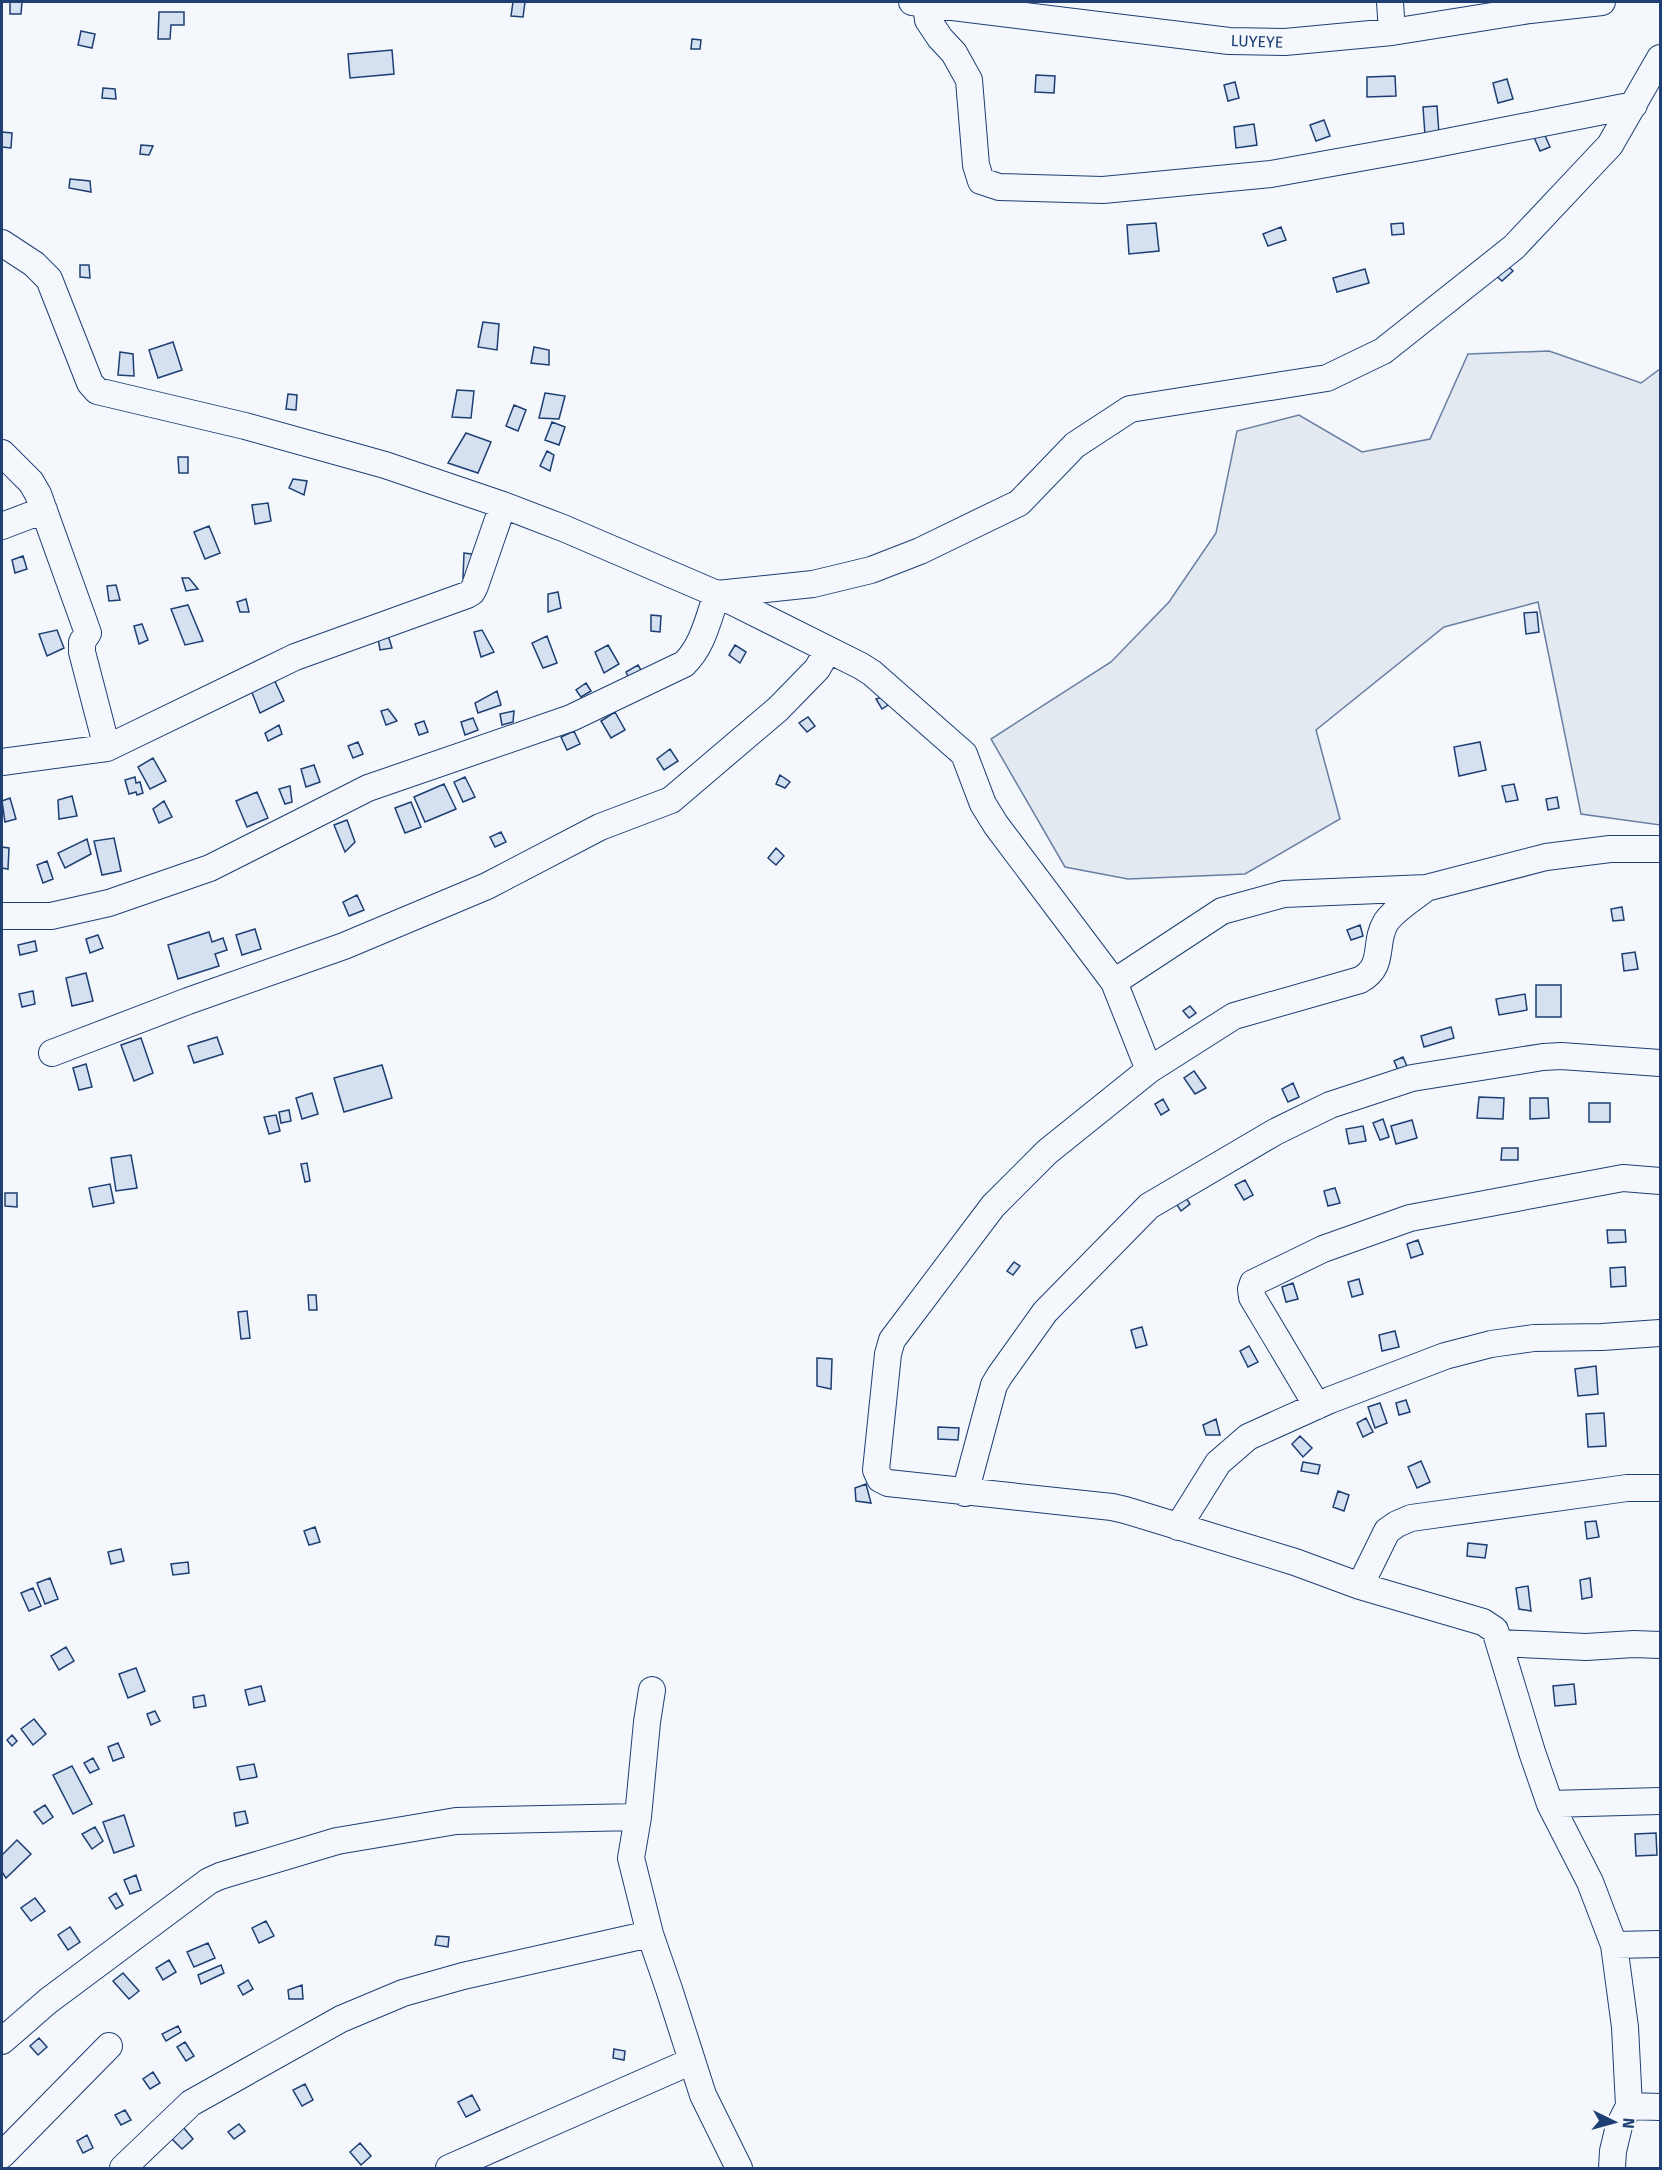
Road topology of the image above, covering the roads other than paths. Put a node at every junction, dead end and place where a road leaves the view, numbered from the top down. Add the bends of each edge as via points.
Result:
1 (917, 2) edge
2 (1390, 2) edge
3 (1602, 2) edge
4 (1530, 6) edge
5 (1392, 32) junction
6 (1660, 58) edge
7 (1634, 105) junction
8 (2, 243) edge
9 (2, 453) edge
10 (503, 505) junction
11 (44, 510) junction
12 (2, 526) edge
13 (717, 594) junction
14 (828, 650) junction
15 (107, 748) junction
16 (2, 762) edge
17 (1660, 849) edge
18 (1426, 888) junction
19 (2, 916) edge
20 (1114, 982) junction
21 (52, 1053) dead end
22 (1660, 1063) edge
23 (1149, 1070) junction
24 (1660, 1181) edge
25 (1660, 1333) edge
26 (1317, 1406) junction
27 (1660, 1488) edge
28 (965, 1493) junction
29 (1178, 1527) junction
30 (1360, 1586) junction
31 (1500, 1642) junction
32 (1660, 1645) edge
33 (652, 1690) dead end
34 (1660, 1801) edge
35 (1550, 1804) junction
36 (638, 1817) junction
37 (650, 1934) junction
38 (1660, 1944) edge
39 (1614, 1945) junction
40 (2, 2041) edge
41 (109, 2046) dead end
42 (692, 2061) junction
43 (1629, 2106) junction
44 (1660, 2107) edge
45 (2, 2155) edge
46 (123, 2169) edge
47 (449, 2169) edge
48 (739, 2169) edge
49 (1612, 2169) edge

1 - 5 street, LUYEYE via 1229,41 1285,42
1 - 7 street via 969,80 976,165 981,181 999,187 1103,190 1296,171
2 - 5 street
3 - 4 street, LUYEYE
4 - 5 street, LUYEYE
6 - 7 street
7 - 13 street via 1610,145 1514,247 1383,351 1327,378 1130,409 1075,445 1019,503 920,551 871,570 813,584
8 - 10 street via 49,279 90,383 97,391 385,465
9 - 11 street via 31,482
10 - 13 street
10 - 15 street via 472,592 295,657
11 - 12 street
11 - 15 street via 88,633 82,642 82,652
13 - 14 street
13 - 19 street via 700,644 684,664 571,718 368,788 222,862 109,903 51,916
14 - 20 street via 872,673 964,754 983,804 996,825
14 - 21 street via 817,669 778,709 670,800 600,827 487,886 355,941
15 - 16 street
17 - 18 street via 1611,849 1546,857
18 - 20 street via 1294,892 1222,911
18 - 23 street via 1387,920 1370,974 1234,1016
20 - 23 street
22 - 28 street via 1544,1057 1398,1082 1330,1106 1275,1132 1149,1206 1045,1312 1000,1375
23 - 28 street via 1047,1152 993,1206 892,1340 876,1470 880,1479
24 - 26 street via 1623,1179 1410,1218 1323,1249 1253,1282 1252,1297
25 - 26 street via 1534,1338 1491,1344 1445,1356
26 - 29 street via 1248,1437 1218,1463
27 - 30 street via 1627,1488 1412,1518 1387,1531
28 - 29 street via 1112,1507
29 - 30 street
30 - 31 street via 1483,1622 1495,1630
31 - 32 street via 1586,1647
31 - 35 street
33 - 36 street
34 - 35 street
35 - 39 street via 1590,1882
36 - 37 street via 631,1858
36 - 40 street via 456,1821 337,1841 220,1876 48,2001
37 - 42 street
37 - 46 street via 437,1983 341,2019 191,2103
38 - 39 street
39 - 43 street via 1625,2027
41 - 45 street
42 - 47 street
42 - 48 street via 703,2095
43 - 44 street
43 - 49 street via 1619,2126

